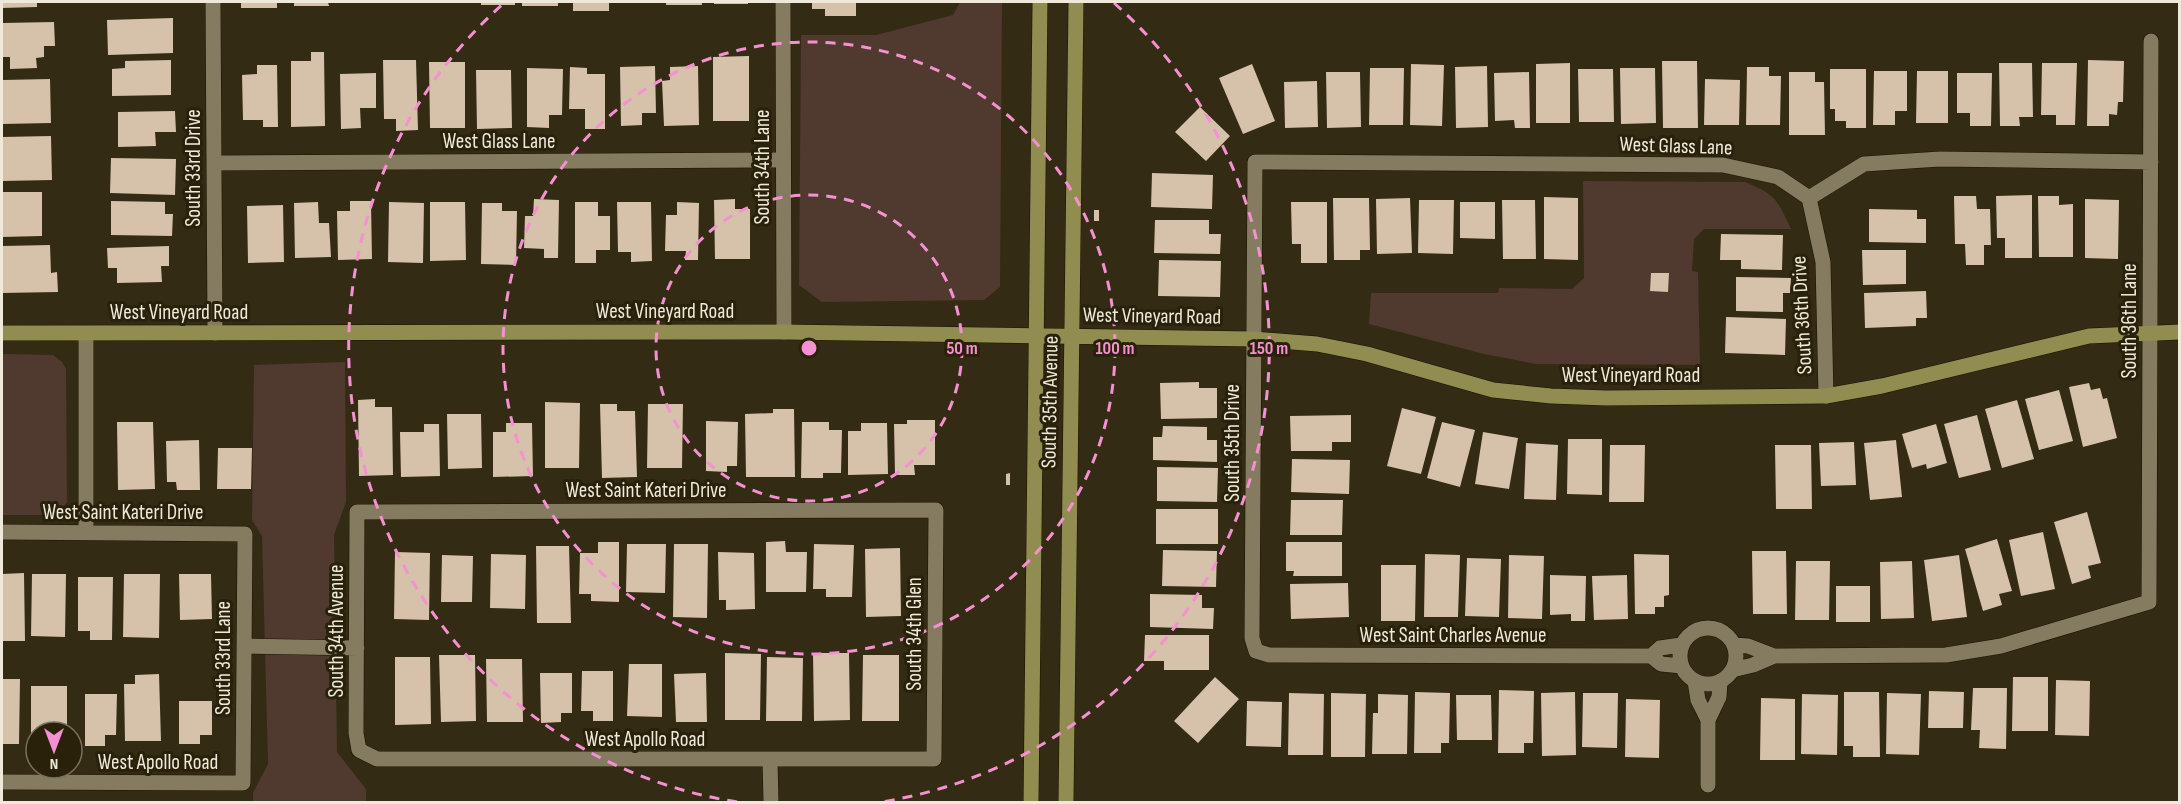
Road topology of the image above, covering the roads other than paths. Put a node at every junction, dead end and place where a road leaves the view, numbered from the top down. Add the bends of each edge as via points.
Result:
1 (213, 2) edge
2 (783, 2) edge
3 (1040, 2) edge
4 (1076, 2) edge
5 (2151, 41) dead end
6 (783, 160) junction
7 (1255, 162) joint
8 (2151, 162) junction
9 (214, 163) junction
10 (1809, 198) junction
11 (784, 332) junction
12 (2150, 332) junction
13 (2180, 332) edge
14 (2, 333) edge
15 (215, 333) junction
16 (86, 334) junction
17 (1036, 334) junction
18 (1072, 335) junction
19 (1254, 339) junction
20 (1826, 396) junction
21 (936, 510) joint
22 (357, 512) joint
23 (2, 532) edge
24 (86, 532) junction
25 (245, 534) joint
26 (1681, 645) junction
27 (1734, 645) junction
28 (244, 646) junction
29 (357, 648) junction
30 (1256, 651) joint
31 (1651, 656) junction
32 (1774, 656) junction
33 (1682, 666) junction
34 (1732, 670) junction
35 (1695, 681) junction
36 (1720, 681) junction
37 (1708, 720) junction
38 (359, 750) joint
39 (934, 759) joint
40 (770, 760) junction
41 (2, 782) edge
42 (243, 783) joint
43 (1708, 785) dead end
44 (771, 802) edge
45 (1031, 802) edge
46 (1066, 802) edge

1 - 9 street, South 33rd Drive
2 - 6 street, South 34th Lane
3 - 17 street, South 35th Avenue
4 - 18 street, South 35th Avenue
5 - 8 street, South 36th Lane
6 - 9 street, West Glass Lane
6 - 11 street, South 34th Lane
7 - 10 street, West Glass Lane via 1723,165 1778,177
7 - 19 street, South 35th Drive
8 - 10 street via 1940,159 1864,164
8 - 12 street, South 36th Lane
9 - 15 street, South 33rd Drive
10 - 20 street, South 36th Drive via 1823,262
11 - 15 street, West Vineyard Road
11 - 17 street, West Vineyard Road
12 - 13 street, West Vineyard Road
12 - 20 street, West Vineyard Road via 2089,336
12 - 32 street, South 36th Lane via 2149,602 2001,646 1946,655
14 - 16 street, West Vineyard Road
15 - 16 street, West Vineyard Road
16 - 24 street
17 - 18 street, West Vineyard Road
17 - 45 street, South 35th Avenue
18 - 19 street, West Vineyard Road
18 - 46 street, South 35th Avenue
19 - 20 street, West Vineyard Road via 1317,344 1493,390 1539,395
19 - 30 street, South 35th Drive via 1252,638
21 - 22 street, West Saint Kateri Drive
21 - 39 street, South 34th Glen
22 - 29 street, South 34th Avenue
23 - 24 street, West Saint Kateri Drive
24 - 25 street, West Saint Kateri Drive
25 - 28 street, South 33rd Lane
26 - 27 street via 1694,631 1712,627 1729,637
26 - 31 street, West Saint Charles Avenue via 1660,648
26 - 33 street
27 - 32 street
27 - 34 street
28 - 29 street
28 - 42 street, South 33rd Lane
29 - 38 street, South 34th Avenue
30 - 31 street, West Saint Charles Avenue via 1269,655
31 - 33 street, West Saint Charles Avenue via 1661,664
32 - 34 street
33 - 35 street
34 - 36 street
35 - 36 street
35 - 37 street via 1698,700
36 - 37 street via 1719,697
37 - 43 street
38 - 40 street, West Apollo Road via 377,759
39 - 40 street, West Apollo Road
40 - 44 street
41 - 42 street, West Apollo Road

